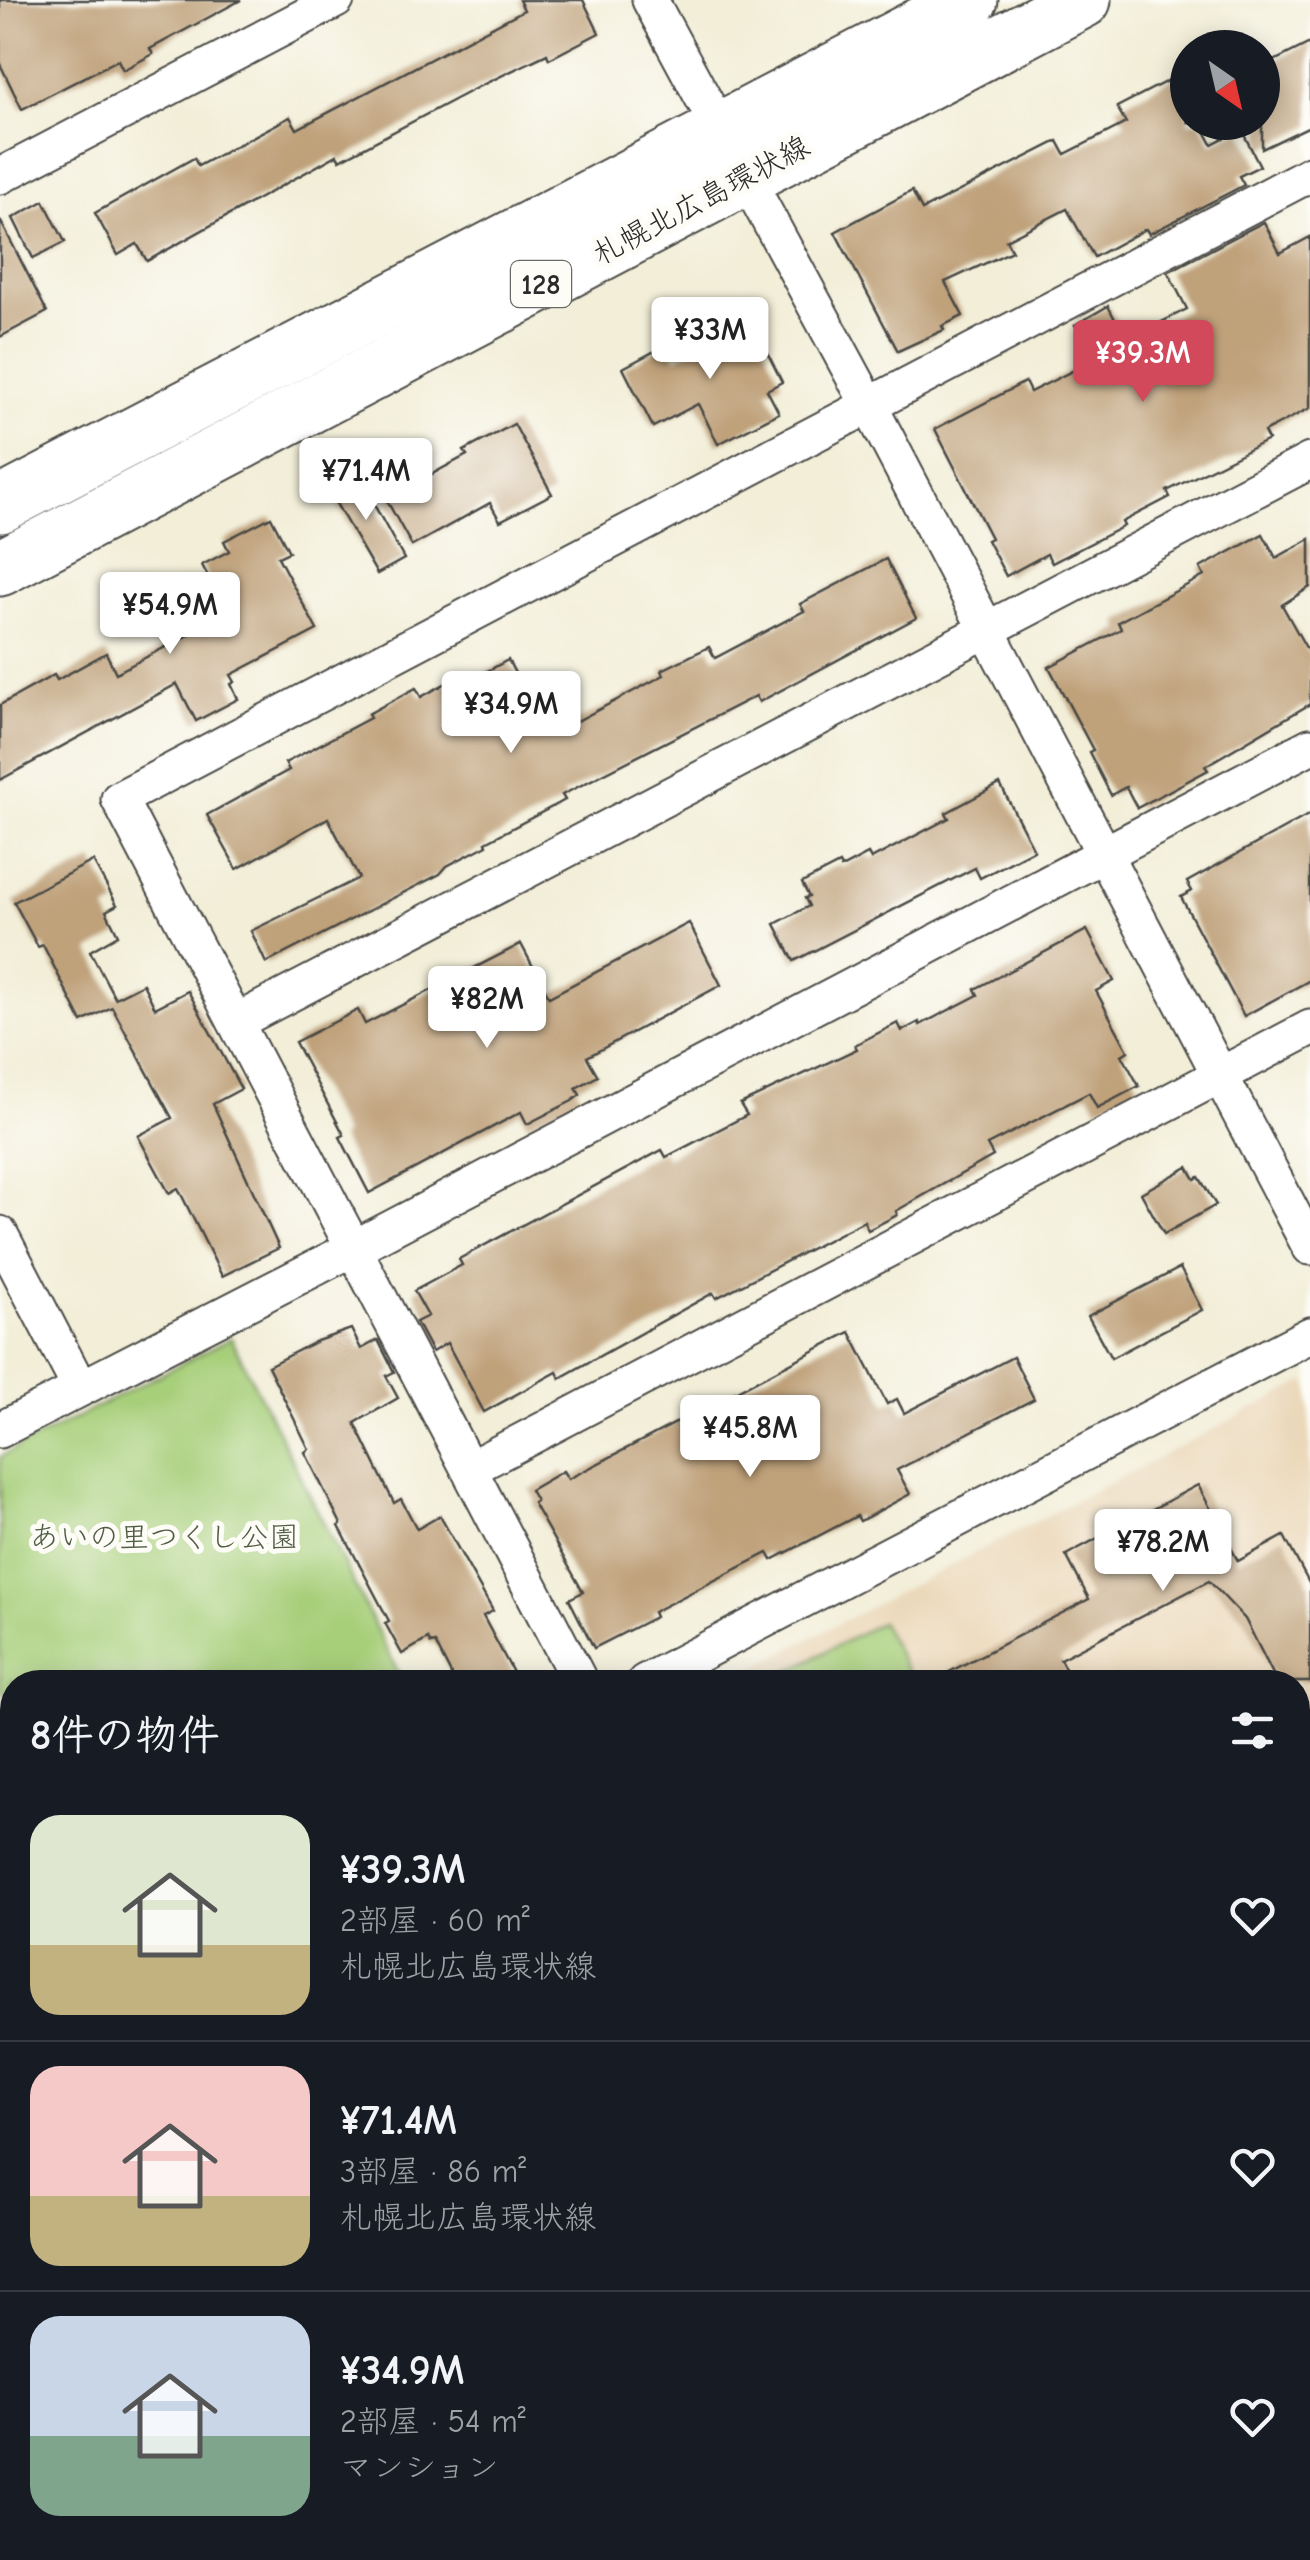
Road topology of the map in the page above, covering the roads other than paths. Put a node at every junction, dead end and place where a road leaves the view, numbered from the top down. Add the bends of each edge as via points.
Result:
1 (336, 0) edge
2 (650, 0) edge
3 (970, 0) edge
4 (1083, 0) edge
5 (732, 153) junction
6 (1310, 174) edge
7 (0, 176) edge
8 (869, 405) junction
9 (1310, 461) edge
10 (0, 506) edge
11 (0, 568) edge
12 (986, 628) junction
13 (1310, 746) edge
14 (1104, 853) junction
15 (236, 1022) junction
16 (1310, 1028) edge
17 (1220, 1076) junction
18 (0, 1234) edge
19 (1310, 1246) edge
20 (352, 1249) junction
21 (1310, 1336) edge
22 (80, 1388) junction
23 (0, 1430) edge
24 (469, 1470) junction
25 (574, 1670) edge
26 (668, 1670) edge

1 - 7 street
2 - 5 street
3 - 5 main road, 札幌北広島環状線 / 128
4 - 5 main road, 札幌北広島環状線 / 128
5 - 8 street
5 - 10 main road, 札幌北広島環状線 / 128
5 - 11 main road, 札幌北広島環状線 / 128
6 - 8 street
8 - 12 street
8 - 15 street via 118,799
9 - 12 street
12 - 14 street
12 - 15 street
13 - 14 street
14 - 17 street
14 - 20 street
15 - 20 street
16 - 17 street
17 - 19 street
17 - 24 street
18 - 22 street
20 - 22 street
20 - 24 street
21 - 26 street
22 - 23 street
24 - 25 street

